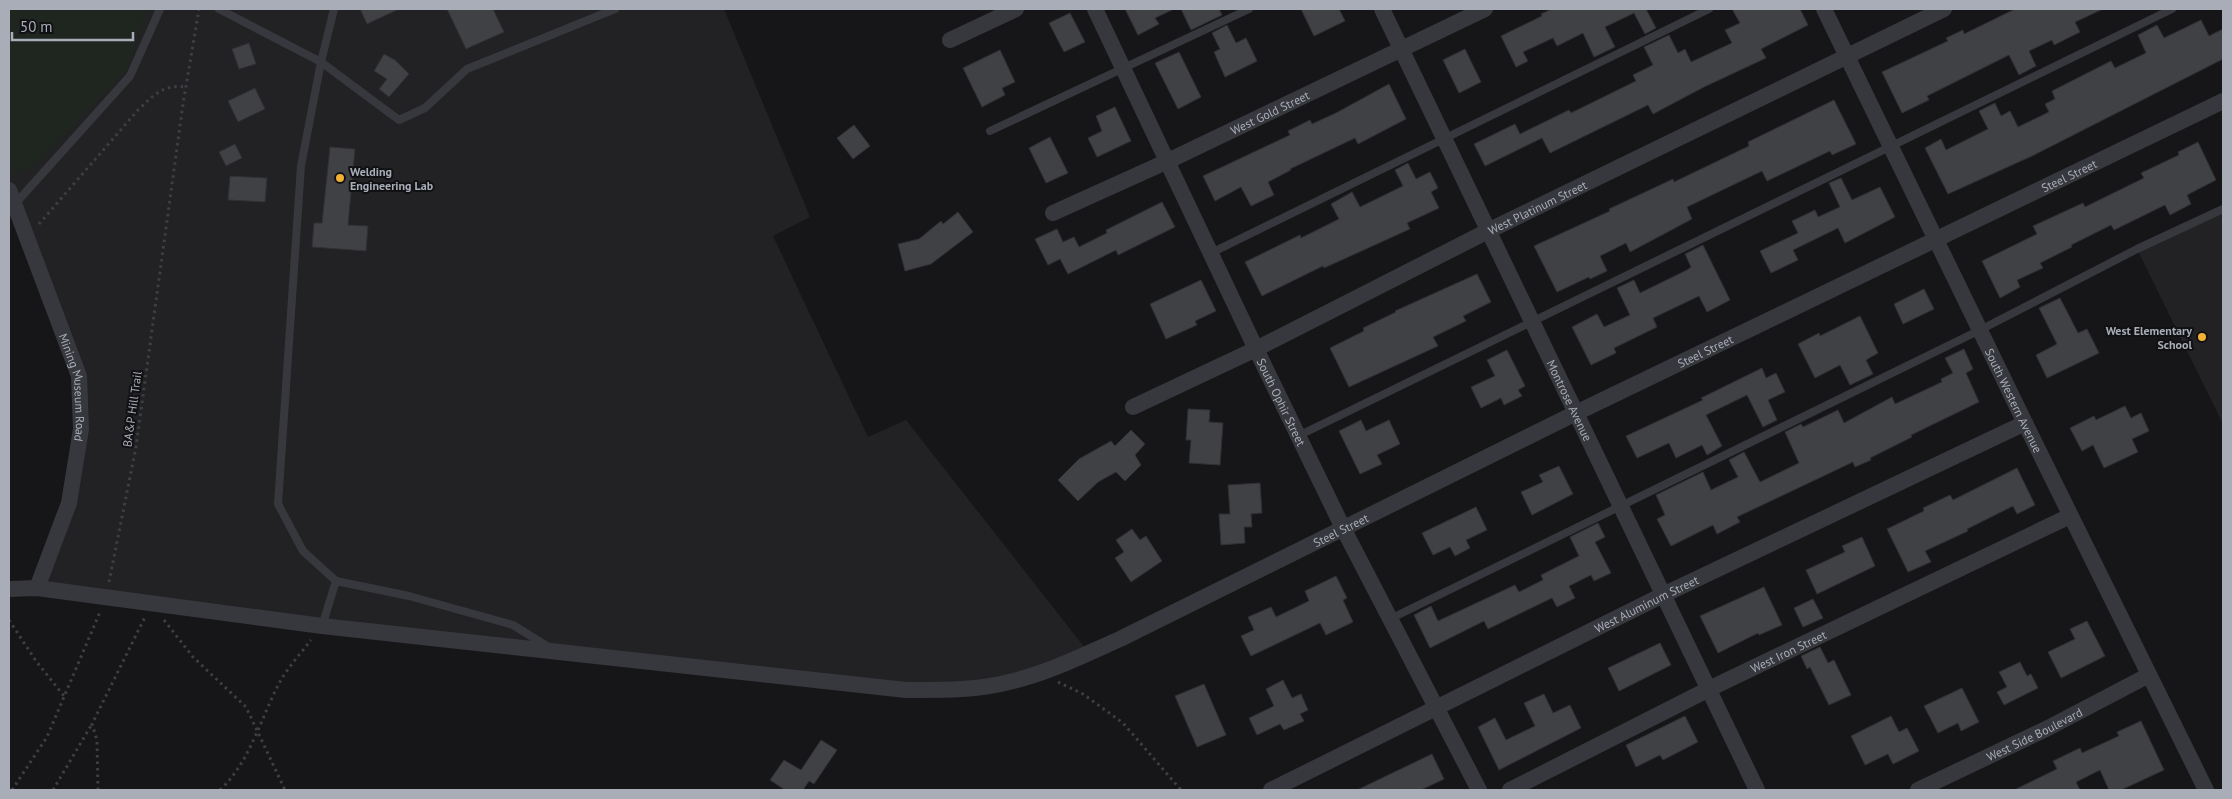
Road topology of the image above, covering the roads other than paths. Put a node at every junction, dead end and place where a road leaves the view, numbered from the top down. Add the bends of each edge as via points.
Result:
1 (160, 9) edge
2 (219, 9) edge
3 (334, 9) edge
4 (615, 9) edge
5 (1016, 9) edge
6 (1095, 9) edge
7 (1249, 9) edge
8 (1382, 9) edge
9 (1485, 9) edge
10 (1709, 9) edge
11 (1824, 9) edge
12 (1944, 9) edge
13 (2172, 9) edge
14 (950, 40) dead end
15 (1402, 49) junction
16 (1847, 56) junction
17 (321, 62) junction
18 (1124, 69) junction
19 (2223, 101) edge
20 (990, 131) dead end
21 (1444, 138) junction
22 (1890, 145) junction
23 (1168, 161) junction
24 (11, 197) edge
25 (2223, 209) edge
26 (1052, 213) dead end
27 (1488, 231) junction
28 (1936, 239) junction
29 (1211, 253) junction
30 (1532, 321) junction
31 (1980, 330) junction
32 (1256, 349) junction
33 (1133, 407) dead end
34 (1576, 412) junction
35 (2024, 423) junction
36 (1298, 436) junction
37 (1620, 505) junction
38 (2070, 516) junction
39 (1343, 528) junction
40 (336, 581) junction
41 (37, 588) junction
42 (9, 589) edge
43 (9, 593) edge
44 (1663, 595) junction
45 (1390, 619) junction
46 (322, 626) junction
47 (553, 650) junction
48 (2149, 675) junction
49 (1709, 689) junction
50 (1436, 709) junction
51 (1271, 790) edge
52 (1479, 790) edge
53 (1510, 790) edge
54 (1757, 790) edge
55 (1918, 790) edge
56 (2206, 790) edge

1 - 24 lane via 130,76
2 - 17 lane
3 - 17 lane
4 - 17 lane via 467,69 425,108 399,120
5 - 14 street
6 - 18 street, South Ophir Street
7 - 18 lane
8 - 15 street, Montrose Avenue
9 - 15 street, West Gold Street
10 - 21 lane
11 - 16 street, South Western Avenue
12 - 16 street, West Platinum Street
13 - 22 lane
15 - 21 street, Montrose Avenue
15 - 23 street, West Gold Street
16 - 22 street, South Western Avenue
16 - 27 street, West Platinum Street
17 - 40 lane via 301,166 278,504 303,551
18 - 20 lane
18 - 23 street, South Ophir Street
19 - 28 street, Steel Street
21 - 27 street, Montrose Avenue
21 - 29 lane
22 - 28 street, South Western Avenue
22 - 30 lane
23 - 26 street, West Gold Street
23 - 29 street, South Ophir Street
24 - 41 street, Mining Museum Road via 79,376 81,429 69,503
25 - 31 lane via 2137,249
27 - 30 street, Montrose Avenue
27 - 32 street, West Platinum Street
28 - 31 street, South Western Avenue
28 - 34 street, Steel Street
29 - 32 street, South Ophir Street
30 - 34 street, Montrose Avenue
30 - 36 lane
31 - 35 street, South Western Avenue
31 - 37 lane
32 - 33 street, West Platinum Street
32 - 36 street, South Ophir Street
34 - 37 street, Montrose Avenue
34 - 39 street, Steel Street
35 - 38 street, South Western Avenue
35 - 44 street, West Aluminum Street
36 - 39 street, South Ophir Street
37 - 44 street, Montrose Avenue
37 - 45 lane
38 - 48 street, South Western Avenue
38 - 49 street, West Iron Street
39 - 45 street, South Ophir Street
39 - 47 street, Steel Street via 1097,649 1040,673 1008,682 954,690 906,690
40 - 46 lane
40 - 47 lane via 409,596 513,625
41 - 42 street, Steel Street
41 - 46 street, Steel Street
42 - 43 lane
44 - 49 street, Montrose Avenue
44 - 50 street, West Aluminum Street
45 - 50 street, South Ophir Street
46 - 47 street, Steel Street
48 - 55 street, West Side Boulevard
48 - 56 street, South Western Avenue
49 - 53 street, West Iron Street
49 - 54 street, Montrose Avenue
50 - 51 street, West Aluminum Street
50 - 52 street, South Ophir Street

